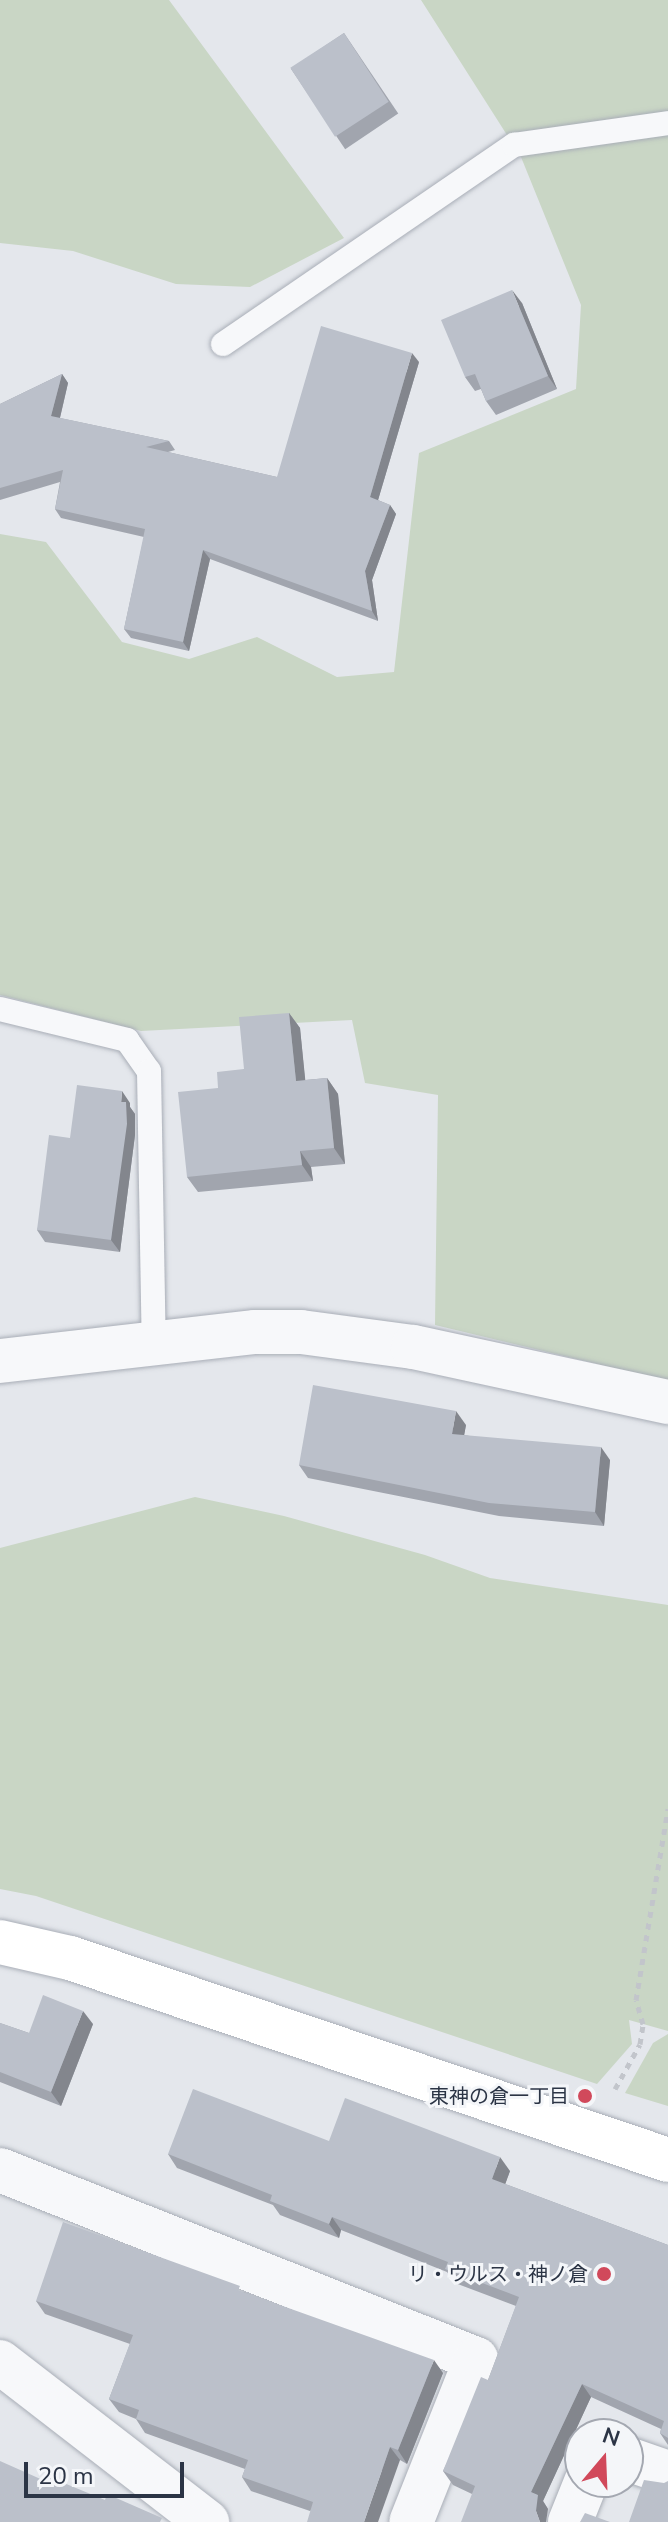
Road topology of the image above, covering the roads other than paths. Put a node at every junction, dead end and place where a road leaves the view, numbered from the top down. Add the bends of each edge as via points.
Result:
1 (668, 123) edge
2 (223, 344) dead end
3 (0, 1009) edge
4 (154, 1344) junction
5 (0, 1361) edge
6 (668, 1402) edge
7 (0, 1942) edge
8 (668, 2160) edge
9 (0, 2170) edge
10 (0, 2362) edge
11 (644, 2465) edge
12 (668, 2473) edge
13 (580, 2498) edge
14 (207, 2522) edge
15 (411, 2522) edge
16 (570, 2522) edge

1 - 2 lane via 514,145
3 - 4 lane via 127,1040 149,1071
4 - 5 street
4 - 6 street via 301,1332 413,1347
7 - 8 street via 70,1958
9 - 15 street via 476,2359
10 - 14 street
11 - 12 street
13 - 16 street

